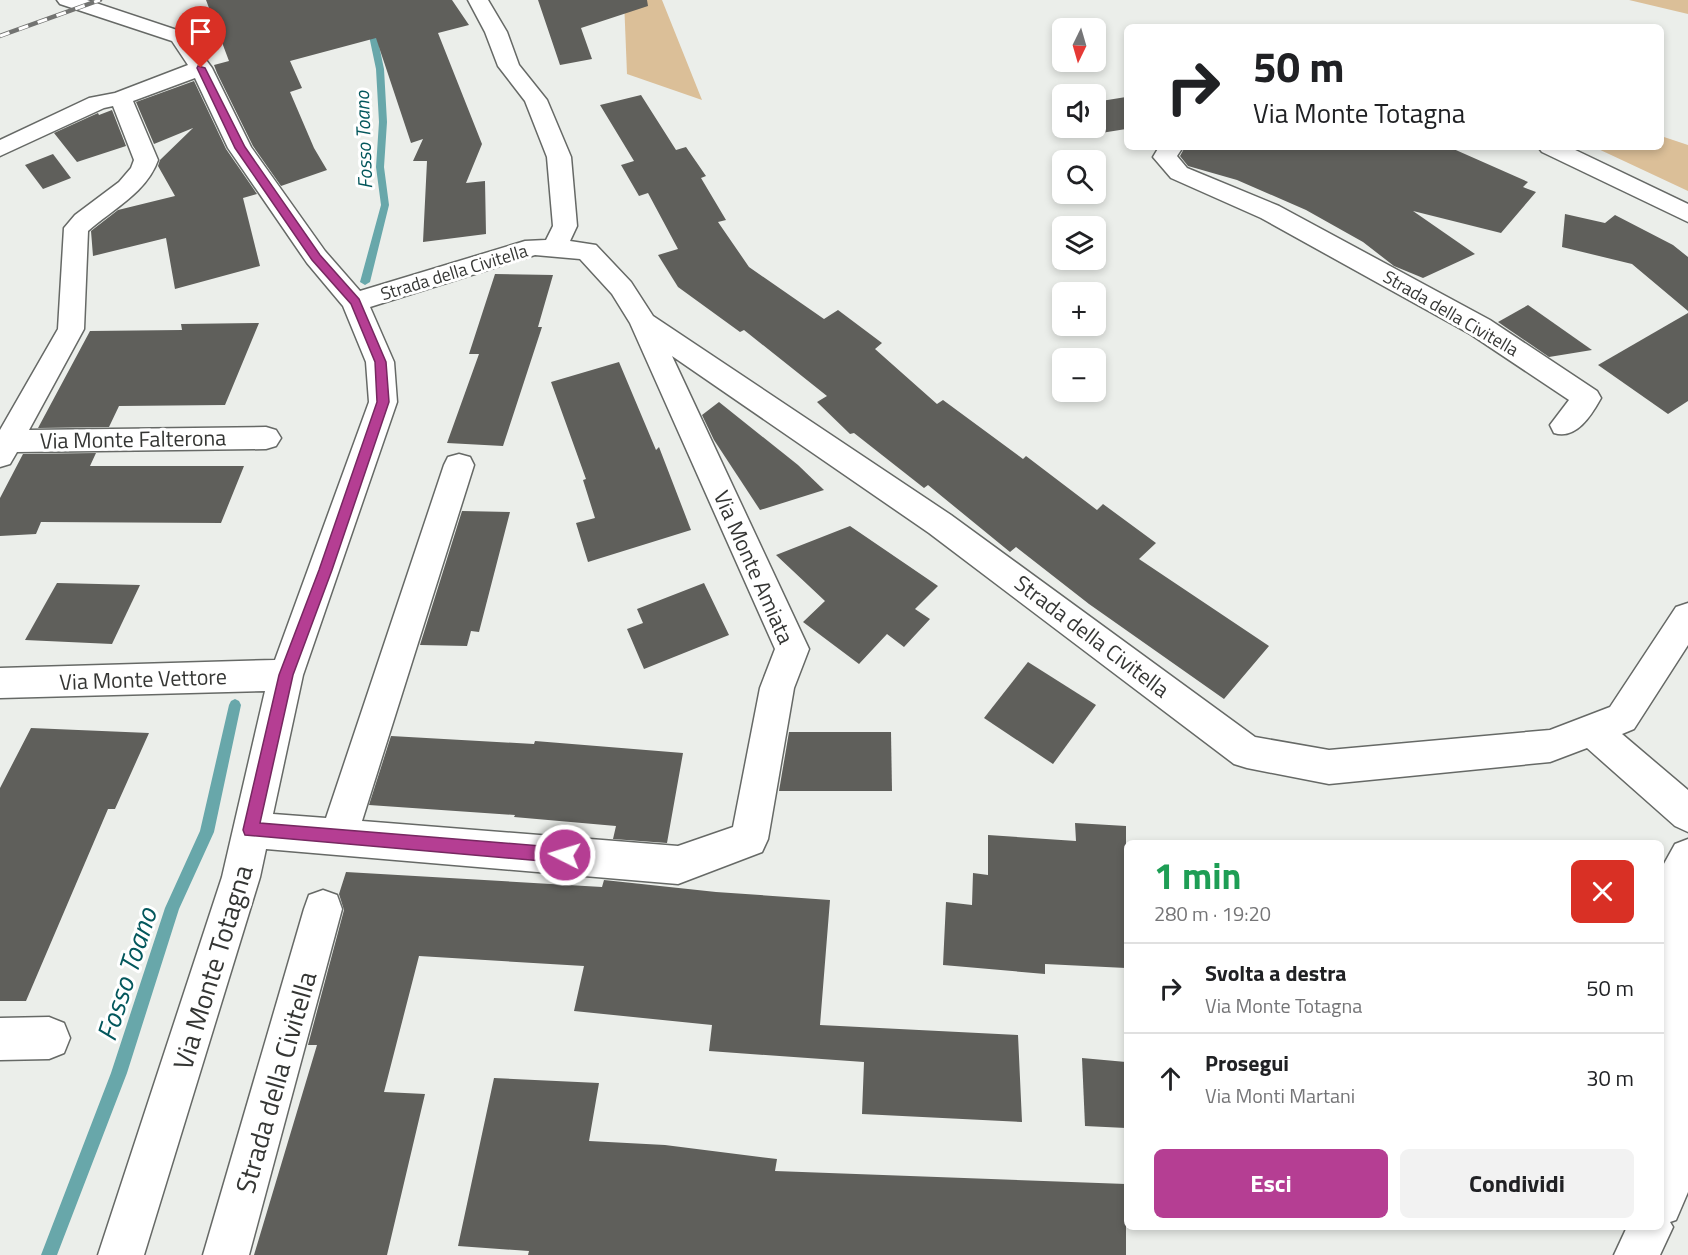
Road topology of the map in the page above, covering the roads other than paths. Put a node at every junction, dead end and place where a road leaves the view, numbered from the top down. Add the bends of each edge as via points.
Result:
1 (67, 0) edge
2 (478, 0) edge
3 (201, 68) junction
4 (121, 98) junction
5 (0, 149) edge
6 (1170, 150) edge
7 (1556, 150) edge
8 (1688, 214) edge
9 (554, 249) junction
10 (355, 302) junction
11 (643, 322) junction
12 (1564, 425) dead end
13 (266, 438) dead end
14 (3, 446) edge
15 (459, 465) dead end
16 (1688, 617) edge
17 (286, 675) junction
18 (0, 683) edge
19 (1592, 730) junction
20 (1688, 814) edge
21 (251, 830) junction
22 (339, 836) junction
23 (1688, 857) edge
24 (323, 909) dead end
25 (49, 1038) dead end
26 (0, 1039) edge
27 (1664, 1195) edge
28 (1649, 1230) edge
29 (121, 1255) edge
30 (226, 1255) edge
31 (1637, 1255) edge

1 - 3 street, Via Monte Totagna via 179,37
2 - 9 street, Strada della Civitella via 510,66 536,100 559,157 565,226
3 - 4 street
3 - 10 street, Via Monte Totagna via 240,148 316,257
4 - 5 street via 97,103
4 - 14 street via 146,160 145,168 76,228 70,328
6 - 12 street, Strada della Civitella via 1166,157 1179,173 1270,212 1480,327 1587,398
7 - 8 street
9 - 10 street, Strada della Civitella via 534,247
9 - 11 street, Strada della Civitella via 588,251 622,288
10 - 17 street, Via Monte Totagna via 380,362 383,402
11 - 19 street, Strada della Civitella via 940,524 1247,752 1329,767 1550,746
11 - 22 street, Via Monte Amiata via 792,649 777,688 749,839 678,865
13 - 14 street, Via Monte Falterona
15 - 22 street
16 - 19 street, Strada della Civitella via 1623,718
17 - 18 street, Via Monte Vettore
17 - 21 street, Via Monte Totagna
19 - 20 street
21 - 22 street, Via Monte Amiata
21 - 29 street, Via Monte Totagna via 241,877
23 - 27 street via 1672,888 1677,1044
24 - 30 street, Strada della Civitella
25 - 26 street
28 - 31 street

